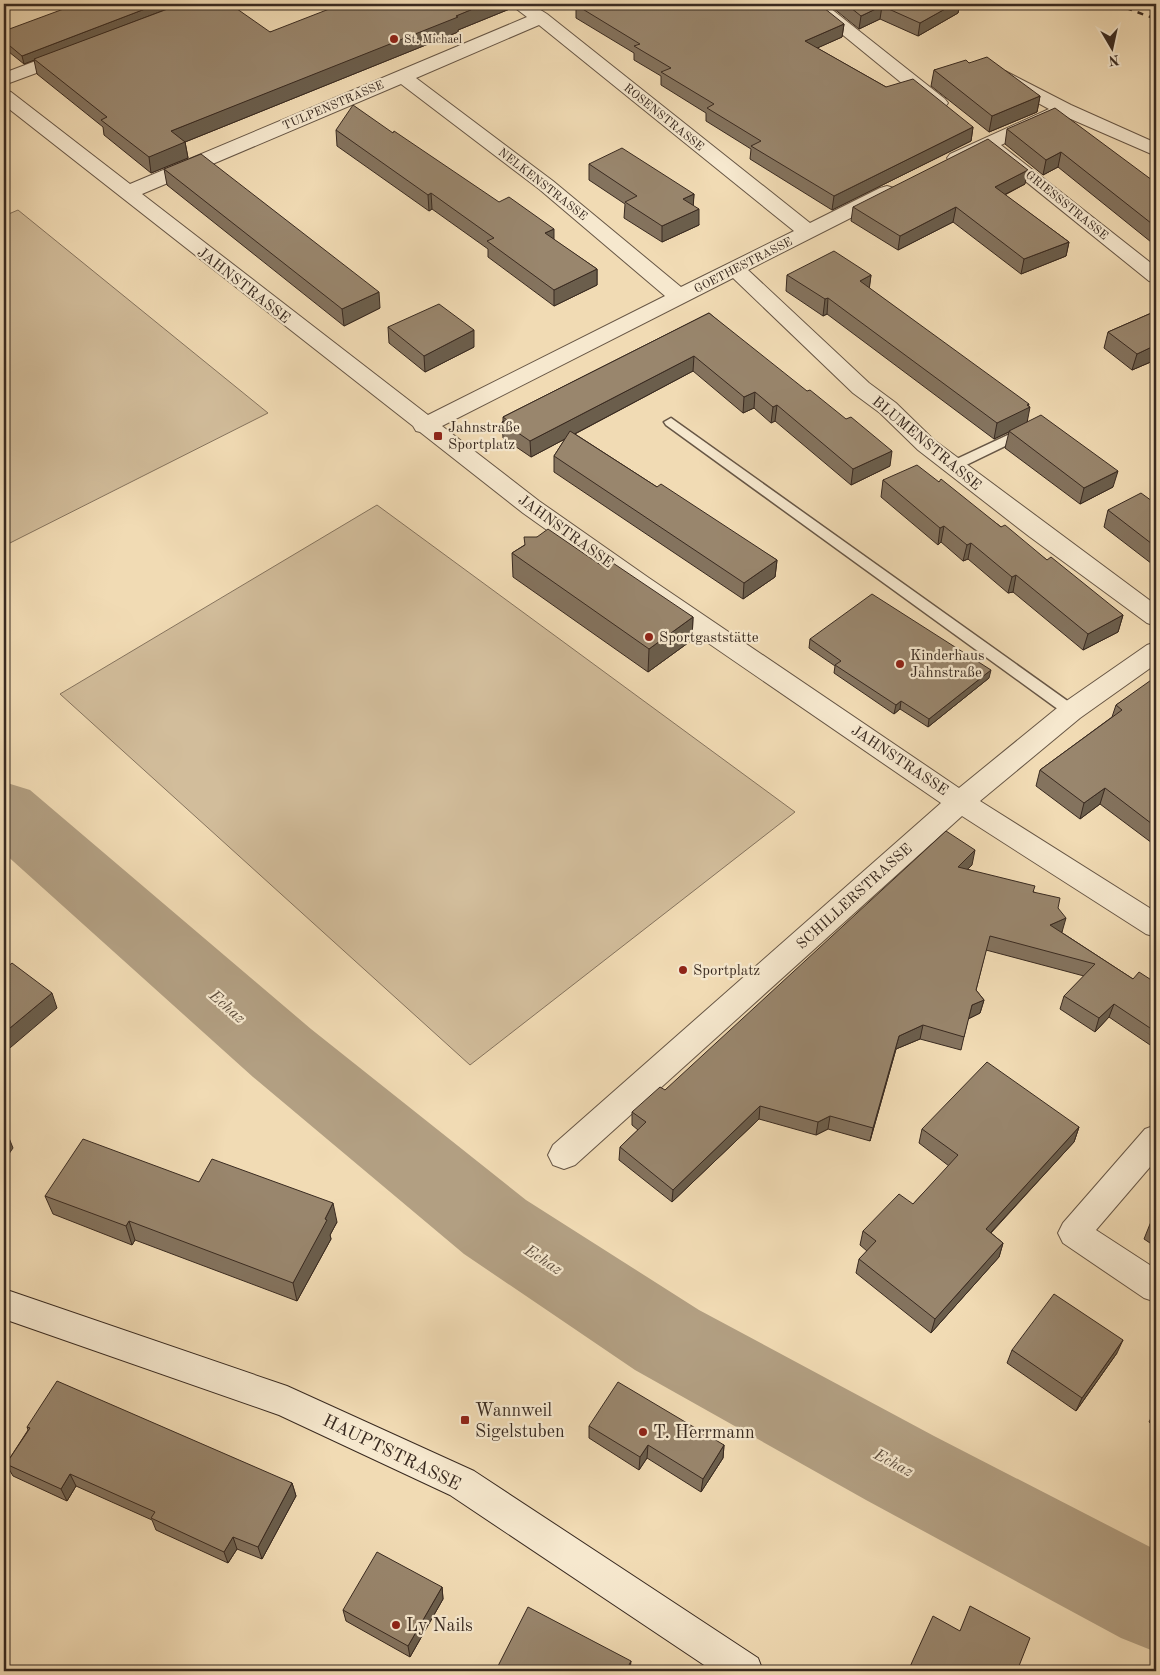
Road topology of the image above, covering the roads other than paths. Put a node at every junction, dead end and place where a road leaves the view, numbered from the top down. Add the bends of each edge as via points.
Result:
1 (519, 4) edge
2 (814, 4) edge
3 (541, 18) junction
4 (85, 48) edge
5 (402, 76) junction
6 (1005, 76) edge
7 (4, 79) edge
8 (4, 96) edge
9 (1064, 109) junction
10 (950, 112) edge
11 (980, 136) junction
12 (1156, 150) edge
13 (936, 168) edge
14 (902, 185) edge
15 (126, 193) junction
16 (808, 232) junction
17 (736, 270) junction
18 (1156, 276) edge
19 (680, 297) junction
20 (671, 422) dead end
21 (1036, 425) edge
22 (424, 426) junction
23 (953, 466) junction
24 (1156, 617) edge
25 (1156, 651) edge
26 (1071, 710) junction
27 (960, 802) junction
28 (1156, 926) edge
29 (1156, 1138) edge
30 (564, 1155) dead end
31 (1156, 1287) edge
32 (4, 1304) edge
33 (745, 1671) edge

1 - 3 street, ROSENSTRASSE
2 - 10 street
3 - 5 street, TULPENSTRASSE
3 - 16 street, ROSENSTRASSE
4 - 7 street
5 - 15 street, TULPENSTRASSE
5 - 19 street, NELKENSTRASSE via 546,185
6 - 9 street
8 - 15 street, JAHNSTRASSE
9 - 11 street
9 - 12 street
11 - 13 street
11 - 18 street, GRIESSSTRASSE
14 - 16 street, GOETHESTRASSE
15 - 22 street, JAHNSTRASSE
16 - 17 street, GOETHESTRASSE
17 - 19 street, GOETHESTRASSE
17 - 23 street, BLUMENSTRASSE via 861,388
19 - 22 street, GOETHESTRASSE
20 - 26 lane
21 - 23 lane
22 - 27 street, JAHNSTRASSE via 640,584
23 - 24 street, BLUMENSTRASSE
25 - 26 street, SCHILLERSTRASSE
26 - 27 street, SCHILLERSTRASSE
27 - 28 street, JAHNSTRASSE
27 - 30 street, SCHILLERSTRASSE
29 - 31 street via 1074,1233
32 - 33 street, HAUPTSTRASSE via 287,1402 462,1483

